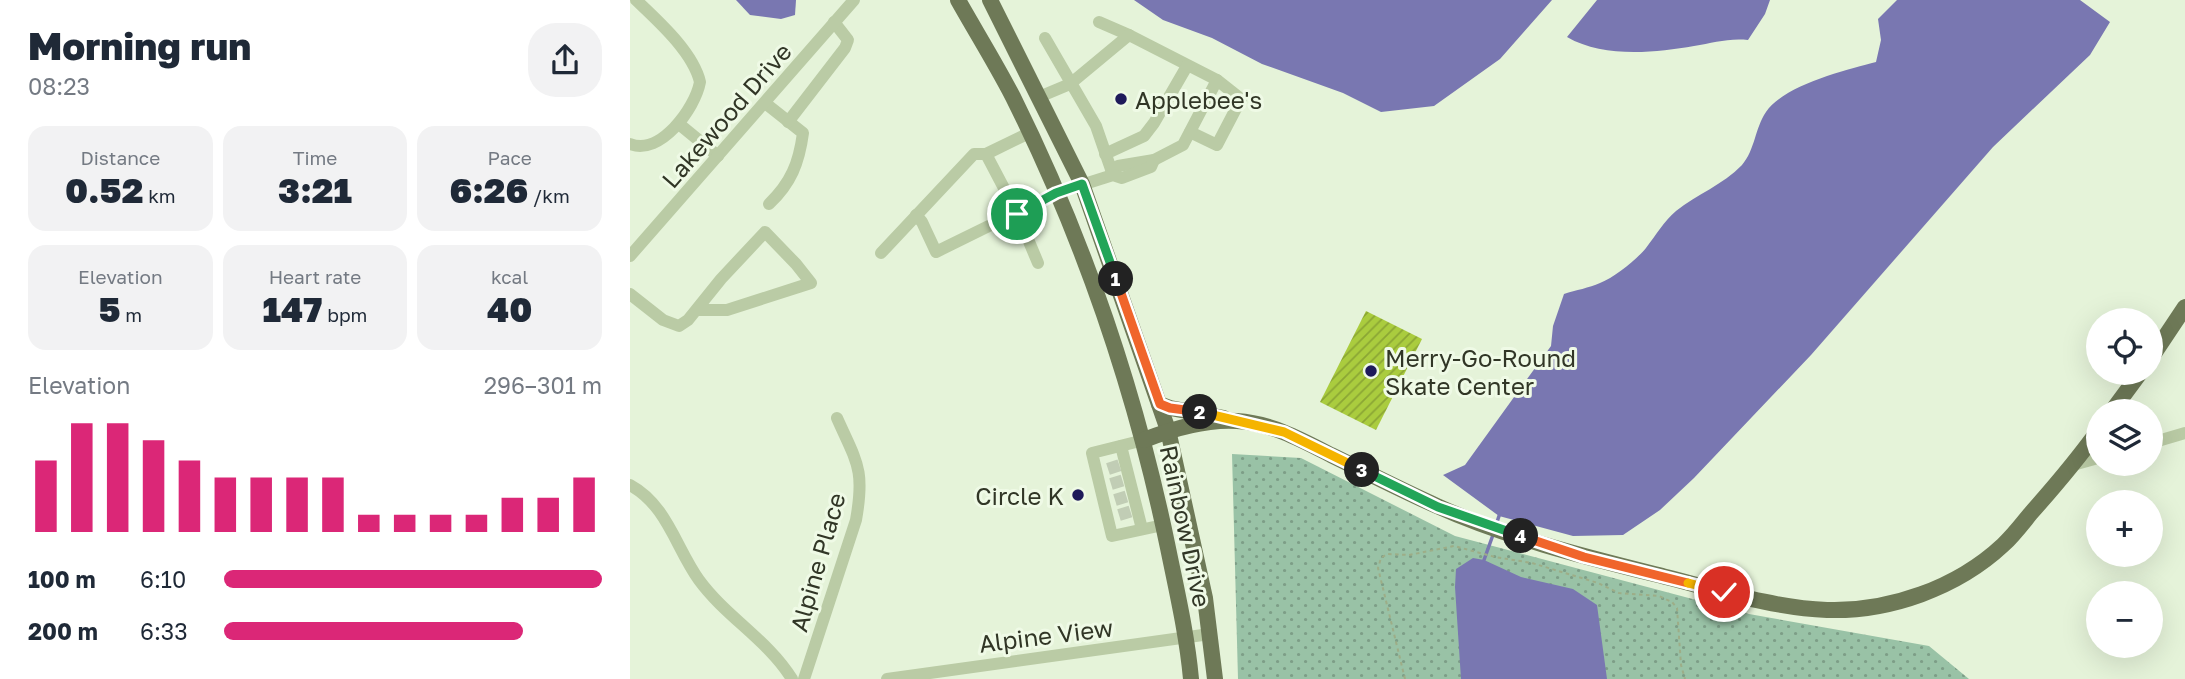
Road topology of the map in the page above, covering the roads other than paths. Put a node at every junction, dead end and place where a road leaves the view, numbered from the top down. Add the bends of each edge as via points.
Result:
1 (636, 0) edge
2 (854, 0) edge
3 (958, 0) edge
4 (990, 0) edge
5 (834, 22) junction
6 (1099, 22) dead end
7 (1129, 35) junction
8 (1045, 38) dead end
9 (1187, 66) junction
10 (1217, 80) junction
11 (1070, 84) junction
12 (1039, 97) junction
13 (765, 103) junction
14 (788, 122) junction
15 (679, 124) junction
16 (1190, 132) junction
17 (1029, 133) junction
18 (630, 144) edge
19 (986, 154) junction
20 (1105, 154) junction
21 (718, 156) junction
22 (1113, 175) junction
23 (1082, 184) junction
24 (1056, 193) junction
25 (769, 204) dead end
26 (1017, 214) junction
27 (916, 215) junction
28 (881, 253) dead end
29 (630, 257) edge
30 (1038, 263) dead end
31 (630, 294) edge
32 (2185, 307) edge
33 (696, 310) junction
34 (2163, 340) edge
35 (1160, 404) junction
36 (836, 418) dead end
37 (1233, 420) junction
38 (1168, 430) junction
39 (2185, 433) edge
40 (2163, 439) edge
41 (1143, 440) junction
42 (1121, 446) junction
43 (2086, 447) edge
44 (2086, 462) edge
45 (2073, 466) junction
46 (1113, 468) junction
47 (1116, 483) junction
48 (630, 485) edge
49 (1120, 499) junction
50 (1163, 525) junction
51 (1142, 529) junction
52 (1210, 634) junction
53 (1187, 638) junction
54 (792, 679) edge
55 (804, 679) edge
56 (887, 679) edge
57 (1191, 679) edge
58 (1215, 679) edge

1 - 15 street via 691,60 698,75 699,89
2 - 5 street, Lakewood Drive
3 - 17 main road, Rainbow Drive
4 - 12 main road, Rainbow Drive
5 - 13 street, Lakewood Drive
5 - 14 street via 848,40 845,48
6 - 7 street
7 - 9 street
7 - 11 street
8 - 11 street
9 - 10 street
9 - 20 street via 1144,136
10 - 16 street
10 - 16 street via 1241,99 1217,145
11 - 12 street
11 - 20 street via 1096,126
12 - 23 main road, Rainbow Drive
13 - 14 street
13 - 21 street, Lakewood Drive
14 - 25 street via 803,133 800,156 785,189
15 - 18 street via 646,147
15 - 21 street
16 - 22 street via 1183,145 1154,160 1151,167 1122,178
17 - 19 street
17 - 24 main road, Rainbow Drive
19 - 26 street
19 - 27 street via 974,154
20 - 22 street
21 - 29 street, Lakewood Drive
22 - 23 street
23 - 24 street
23 - 35 main road, Rainbow Drive
24 - 26 street
24 - 41 main road, Rainbow Drive via 1098,296
26 - 27 street via 936,252
26 - 30 street
27 - 28 street
31 - 33 street via 663,320 679,326
32 - 34 main road
33 - 33 street via 765,232 811,283 727,310
35 - 37 main road
35 - 38 main road, Rainbow Drive
36 - 55 street, Alpine Place via 856,457 861,492
37 - 38 main road
37 - 45 main road via 1284,432 1438,507 1584,557 1772,603 1828,610 1879,607 1954,579 2003,546
38 - 41 main road
38 - 52 main road, Rainbow Drive
39 - 40 street
41 - 42 street
41 - 50 main road, Rainbow Drive
42 - 46 street
42 - 46 street via 1091,453
43 - 45 main road
44 - 45 street
46 - 47 street
46 - 47 street
47 - 49 street
47 - 49 street
48 - 54 street via 657,507 710,595 778,658
49 - 51 street via 1135,511
49 - 51 street via 1112,536
50 - 51 street
50 - 53 main road, Rainbow Drive
52 - 53 street, Alpine View
52 - 58 main road, Rainbow Drive
53 - 56 street, Alpine View
53 - 57 main road, Rainbow Drive

